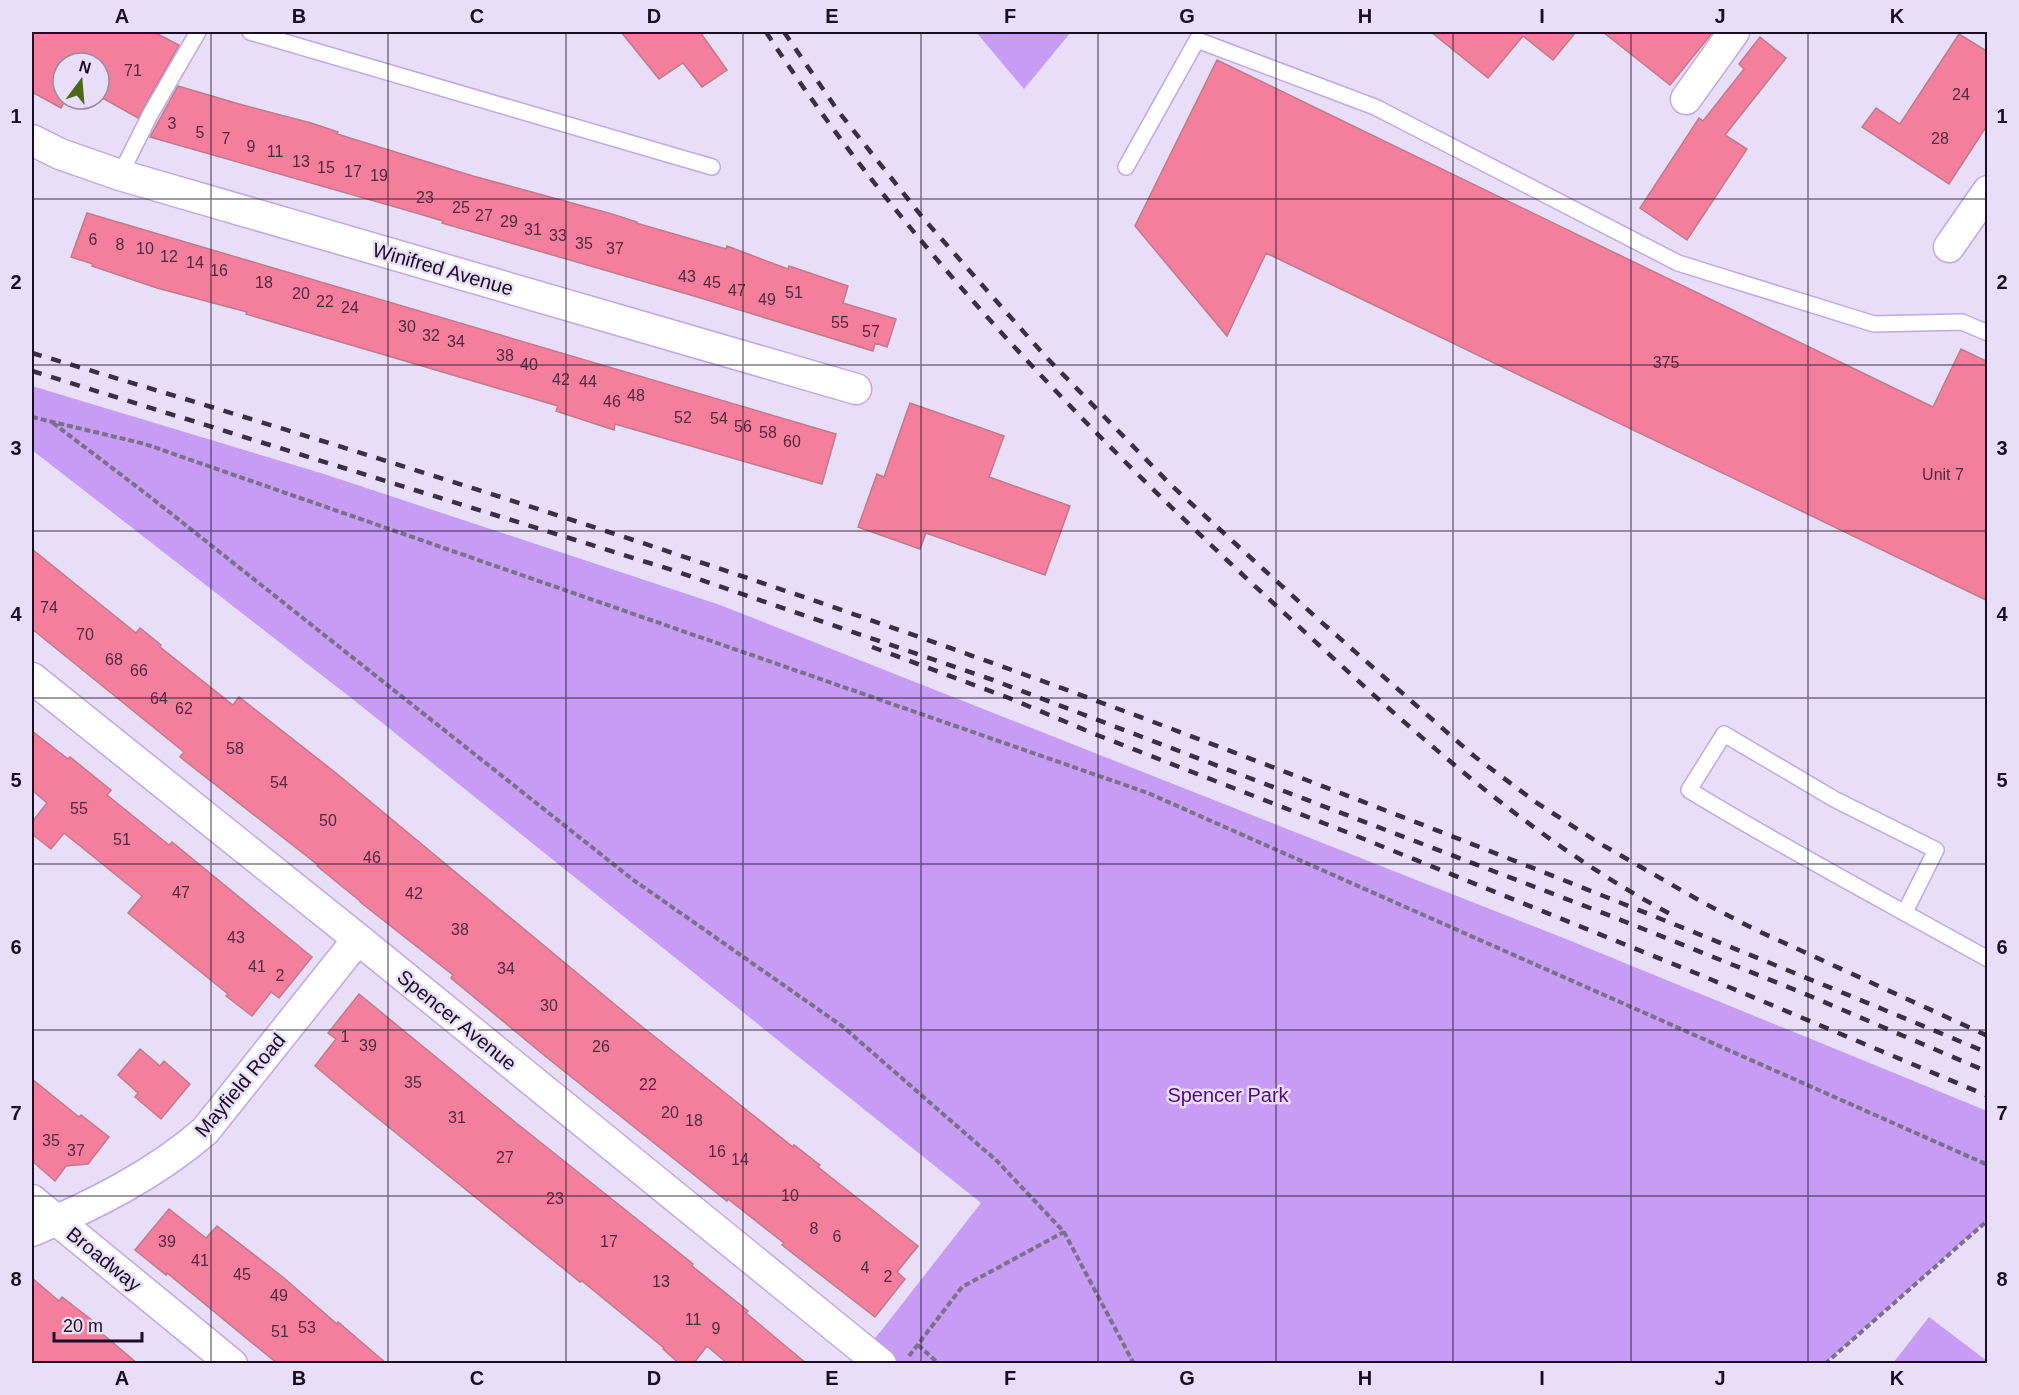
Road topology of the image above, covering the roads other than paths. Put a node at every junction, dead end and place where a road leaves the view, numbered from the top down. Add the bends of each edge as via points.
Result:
1 (198, 32) edge
2 (250, 32) edge
3 (1734, 32) edge
4 (1686, 99) dead end
5 (32, 141) edge
6 (712, 167) dead end
7 (1126, 167) dead end
8 (120, 175) junction
9 (1988, 191) edge
10 (1949, 247) dead end
11 (1988, 333) edge
12 (856, 389) dead end
13 (32, 678) edge
14 (1905, 912) junction
15 (358, 939) junction
16 (1988, 959) edge
17 (32, 1200) edge
18 (44, 1226) edge
19 (232, 1364) edge
20 (880, 1364) edge

1 - 8 lane
2 - 6 lane
3 - 4 street
5 - 8 street, Winifred Avenue
7 - 11 lane via 1197,40 1375,107 1678,263 1874,324 1962,322
8 - 12 street, Winifred Avenue
9 - 10 street
13 - 15 street, Spencer Avenue
14 - 14 lane via 1764,836 1689,790 1724,734 1834,799 1936,850
14 - 16 lane
15 - 18 street, Mayfield Road via 205,1131 157,1168
15 - 20 street, Spencer Avenue
17 - 18 street, Broadway
18 - 19 street, Broadway

